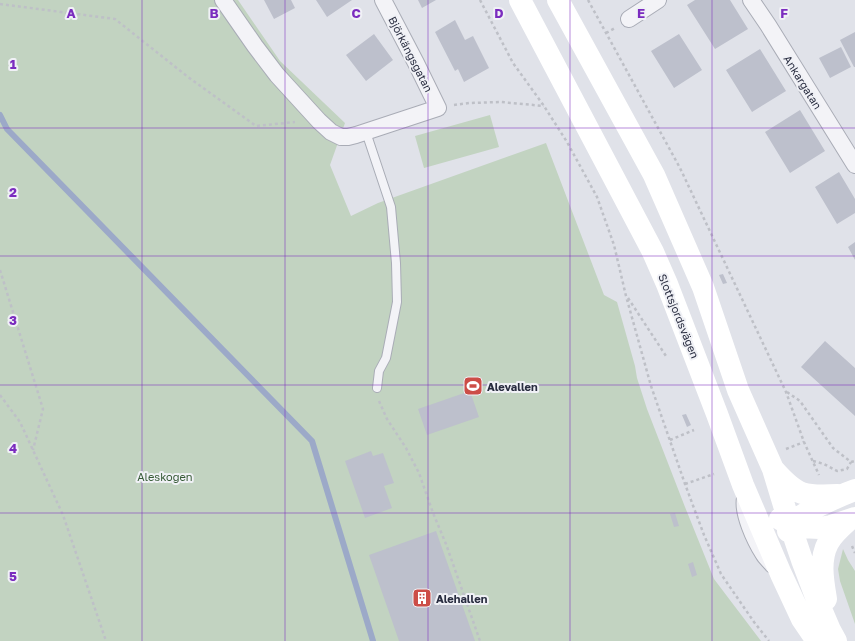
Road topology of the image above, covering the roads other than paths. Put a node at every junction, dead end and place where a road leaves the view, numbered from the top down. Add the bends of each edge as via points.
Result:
1 (223, 0) edge
2 (384, 0) edge
3 (520, 0) edge
4 (558, 0) edge
5 (658, 0) edge
6 (751, 0) edge
7 (629, 19) dead end
8 (366, 132) junction
9 (855, 165) edge
10 (377, 388) road end
11 (773, 469) junction
12 (743, 485) junction
13 (848, 493) edge
14 (852, 519) edge
15 (790, 525) junction
16 (781, 574) junction
17 (828, 637) edge

1 - 8 street via 277,75 331,132 348,137
2 - 8 street, Björkängsgatan via 438,108
3 - 12 main road, Slottsjordsvägen via 653,252
4 - 11 main road via 654,175 703,287 738,390
5 - 7 street
6 - 9 street, Ankargatan
8 - 10 lane via 391,207 396,263 397,302
11 - 13 main road via 798,492 820,496
11 - 15 main road
12 - 15 main road via 764,507
12 - 16 main road, Slottsjordsvägen
13 - 15 main road via 798,518
14 - 15 main road via 820,528
14 - 17 main road via 838,529 825,551 822,566
15 - 16 main road via 783,546
15 - 17 main road
16 - 17 main road, Slottsjordsvägen via 802,619

